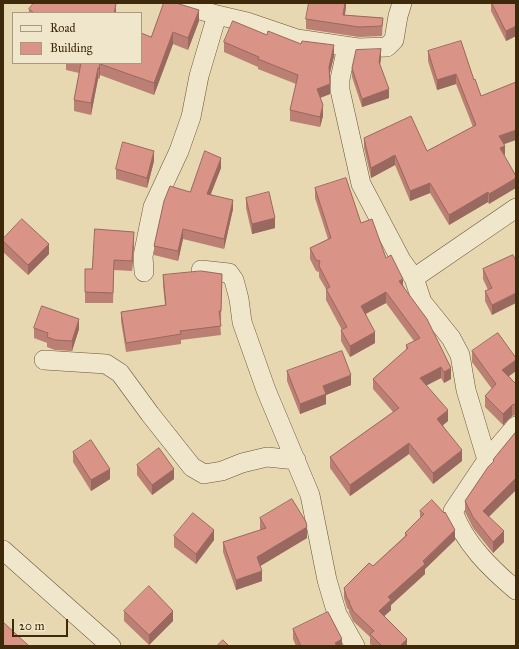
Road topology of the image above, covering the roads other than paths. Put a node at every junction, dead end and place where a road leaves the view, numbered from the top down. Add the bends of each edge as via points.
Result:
1 (176, 3) edge
2 (402, 3) edge
3 (217, 15) junction
4 (347, 47) junction
5 (516, 208) edge
6 (201, 270) edge
7 (144, 272) dead end
8 (414, 278) junction
9 (44, 360) dead end
10 (516, 426) edge
11 (296, 460) junction
12 (486, 460) junction
13 (3, 550) edge
14 (516, 590) edge
15 (111, 646) edge
16 (355, 646) edge

1 - 3 street
2 - 4 street via 394,40 387,47
3 - 4 street via 247,22 296,39
3 - 7 street via 199,76 191,117 154,207 143,256
4 - 8 street via 340,90 362,184 401,260
5 - 8 street
6 - 11 street via 228,273 234,280 242,322 266,390
8 - 12 street via 422,302 451,338 460,355 466,390
9 - 11 street via 106,364 120,373 192,467 204,474 267,457
10 - 12 street
11 - 16 street via 310,495 327,580 337,614
12 - 14 street via 453,511 470,542 493,570
13 - 15 street

